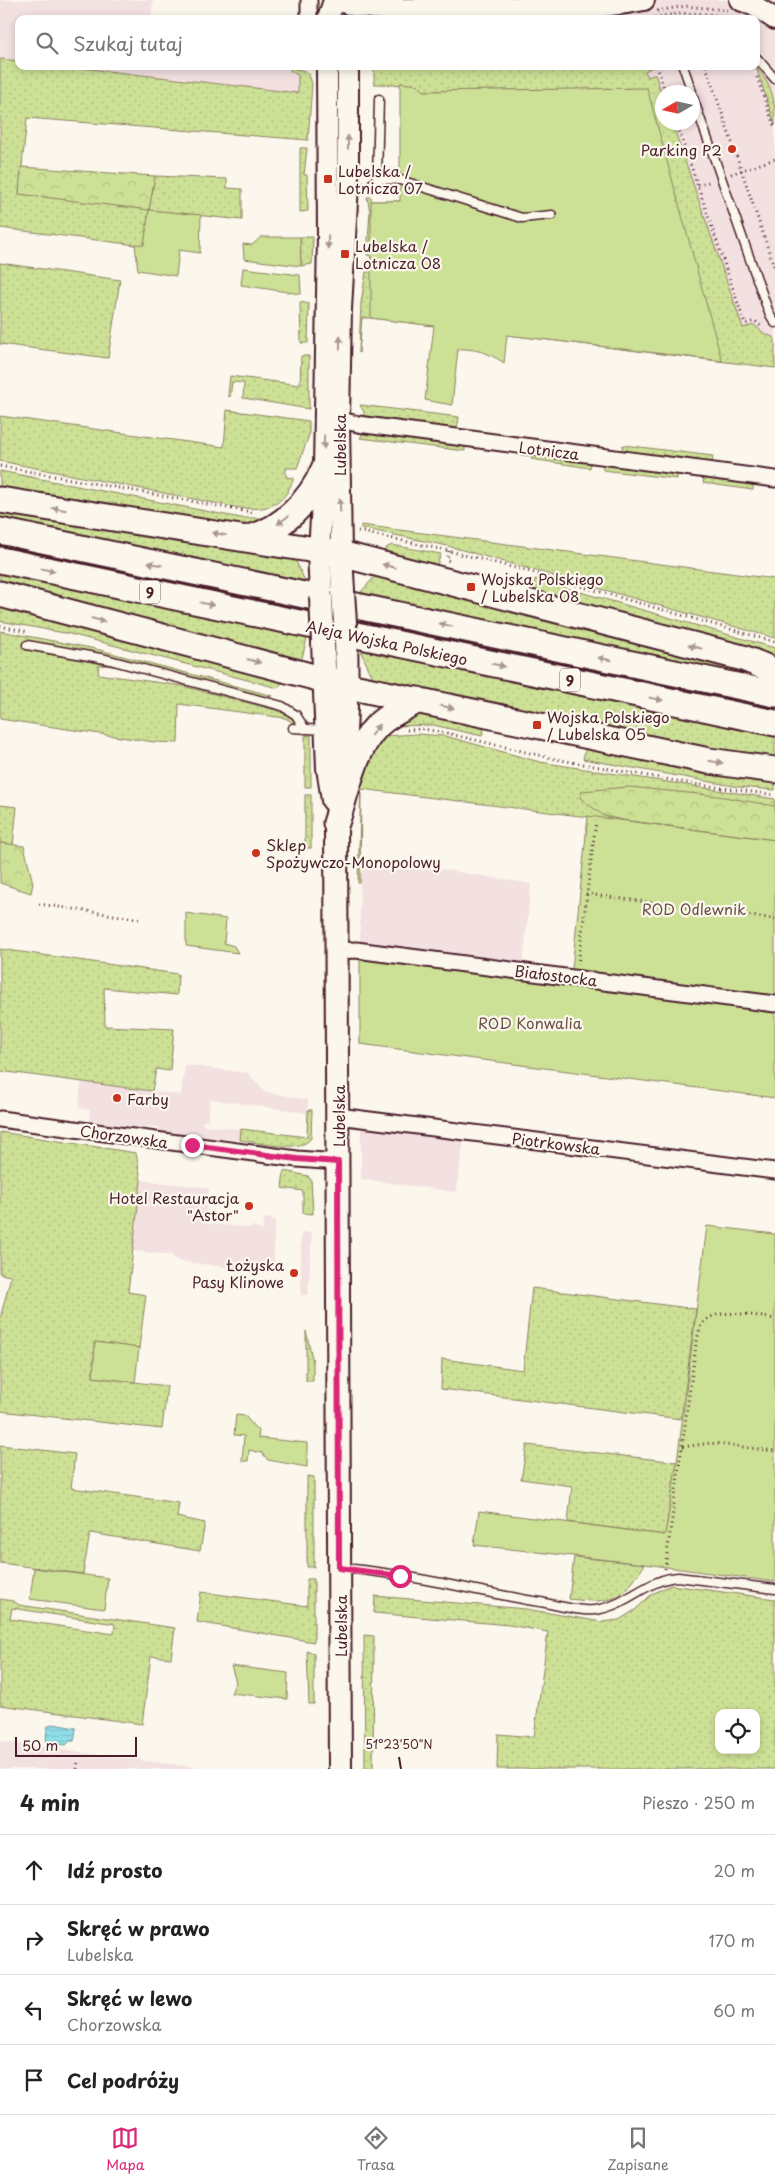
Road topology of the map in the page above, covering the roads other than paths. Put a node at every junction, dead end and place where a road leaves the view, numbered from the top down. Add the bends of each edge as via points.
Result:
1 (309, 0) edge
2 (524, 0) edge
3 (648, 0) edge
4 (341, 6) edge
5 (647, 6) edge
6 (736, 6) edge
7 (467, 7) junction
8 (773, 14) edge
9 (309, 15) edge
10 (332, 15) edge
11 (496, 15) edge
12 (599, 15) edge
13 (760, 62) edge
14 (327, 70) edge
15 (348, 70) edge
16 (684, 70) edge
17 (775, 79) edge
18 (689, 85) edge
19 (379, 99) dead end
20 (700, 117) edge
21 (377, 179) junction
22 (348, 190) junction
23 (328, 193) junction
24 (552, 214) dead end
25 (775, 323) edge
26 (332, 418) junction
27 (324, 469) junction
28 (775, 479) edge
29 (0, 500) edge
30 (0, 531) edge
31 (248, 538) junction
32 (330, 553) junction
33 (0, 560) edge
34 (0, 594) edge
35 (27, 645) dead end
36 (743, 658) junction
37 (775, 664) edge
38 (775, 671) edge
39 (336, 683) junction
40 (775, 694) edge
41 (418, 700) junction
42 (775, 723) edge
43 (293, 728) dead end
44 (316, 729) junction
45 (775, 770) edge
46 (336, 823) junction
47 (337, 951) junction
48 (775, 1004) edge
49 (338, 1116) junction
50 (0, 1119) edge
51 (338, 1162) junction
52 (775, 1171) edge
53 (339, 1568) junction
54 (775, 1590) edge
55 (340, 1769) edge

1 - 9 street
2 - 7 lane
3 - 12 lane
4 - 7 street
4 - 10 street
5 - 7 street via 562,9
6 - 8 street
7 - 11 lane
13 - 17 lane
14 - 23 street, Lubelska
22 -> 15 street, Lubelska
16 - 18 lane
19 - 21 lane
20 - 25 lane
21 - 22 lane via 369,187
21 - 24 lane via 400,180 522,218
22 - 23 lane
26 -> 22 street, Lubelska
23 -> 26 street, Lubelska
26 -> 27 street, Lubelska
26 - 28 street, Lotnicza
32 -> 26 street, Lubelska
27 -> 31 main road via 293,513 268,532
27 - 32 street, Lubelska
31 -> 29 main road
40 -> 30 main road, Aleja Wojska Polskiego / 9
31 - 32 main road
36 -> 32 main road
32 - 39 main road, Lubelska, bridge via 321,587 323,642
32 - 39 main road, Lubelska, bridge via 343,591 346,647
33 -> 42 main road, Aleja Wojska Polskiego / 9
34 -> 39 main road
35 - 44 lane via 106,660 282,706
36 - 37 street
36 - 38 main road
39 - 41 main road
39 - 44 main road, Lubelska
39 - 46 main road, Lubelska via 344,768
41 -> 45 main road via 709,761
46 -> 41 main road via 366,742 380,723
43 - 44 lane
44 - 46 main road, Lubelska via 328,768
46 - 47 main road, Lubelska
47 - 48 street, Białostocka via 356,950
47 - 49 main road, Lubelska
49 - 51 main road, Lubelska
49 - 52 street, Piotrkowska
50 - 51 street, Chorzowska
51 - 53 main road, Lubelska
53 - 54 lane via 594,1610 623,1600 664,1578
53 - 55 main road, Lubelska

